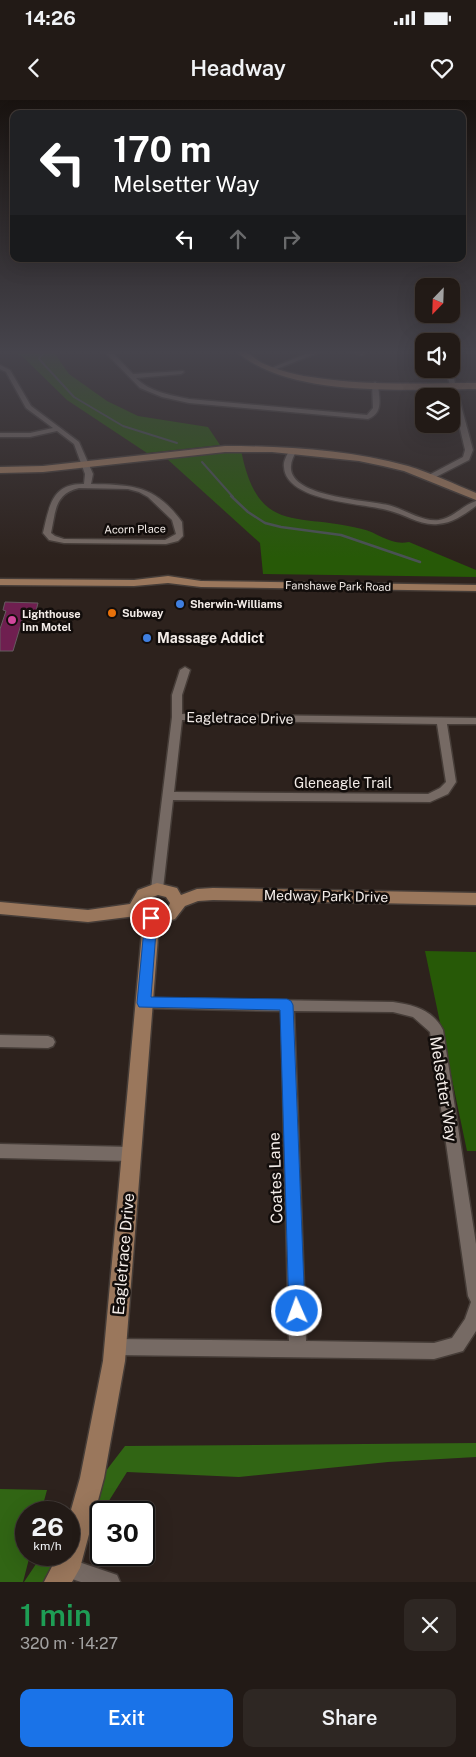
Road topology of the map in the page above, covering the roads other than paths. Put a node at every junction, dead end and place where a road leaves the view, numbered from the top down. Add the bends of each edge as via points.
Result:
1 (45, 419) edge
2 (461, 419) edge
3 (59, 429) junction
4 (0, 435) edge
5 (292, 451) junction
6 (86, 465) junction
7 (0, 470) edge
8 (430, 478) junction
9 (88, 486) junction
10 (476, 497) edge
11 (476, 503) edge
12 (0, 582) edge
13 (476, 588) edge
14 (185, 670) dead end
15 (177, 717) junction
16 (442, 721) junction
17 (476, 721) edge
18 (168, 796) junction
19 (158, 889) junction
20 (476, 899) edge
21 (178, 902) junction
22 (0, 908) edge
23 (145, 913) junction
24 (144, 1003) junction
25 (287, 1005) junction
26 (0, 1041) edge
27 (48, 1042) dead end
28 (0, 1151) edge
29 (132, 1154) junction
30 (476, 1296) edge
31 (476, 1308) edge
32 (115, 1347) junction
33 (298, 1350) junction
34 (62, 1575) edge
35 (110, 1582) edge

1 - 3 street
2 - 8 street via 469,450 466,458
3 - 4 street via 30,436
3 - 6 street via 77,443
5 - 6 street via 225,449
5 - 8 street via 360,458
5 - 11 street via 287,463 290,476 300,487 318,495 389,507 434,522 447,520
6 - 7 street
6 - 9 street
8 - 10 street
9 - 9 street, Acorn Place via 68,488 57,495 47,534 64,541 166,542 180,534 175,518 145,491
12 - 13 street, Fanshawe Park Road via 134,583 190,587 201,584
14 - 15 street via 177,695
15 - 16 street, Eagletrace Drive
15 - 18 street, Eagletrace Drive
16 - 17 street, Eagletrace Drive
16 - 18 street, Gleneagle Trail via 451,782 444,791 430,798
18 - 19 street, Eagletrace Drive
19 - 21 street via 171,892
19 - 23 street via 140,899
20 - 21 street, Medway Park Drive via 213,894 197,895
21 - 23 street via 177,908 166,917
22 - 23 street via 88,916
23 - 24 street, Eagletrace Drive
24 - 25 street, Melsetter Way
24 - 29 street, Eagletrace Drive
25 - 30 street, Melsetter Way via 393,1007 422,1014 436,1030
25 - 33 street, Coates Lane
26 - 27 street
28 - 29 street
29 - 32 street, Eagletrace Drive
31 - 33 street via 472,1323 457,1345 434,1351
32 - 33 street
32 - 34 street, Eagletrace Drive via 92,1478
34 - 35 street

